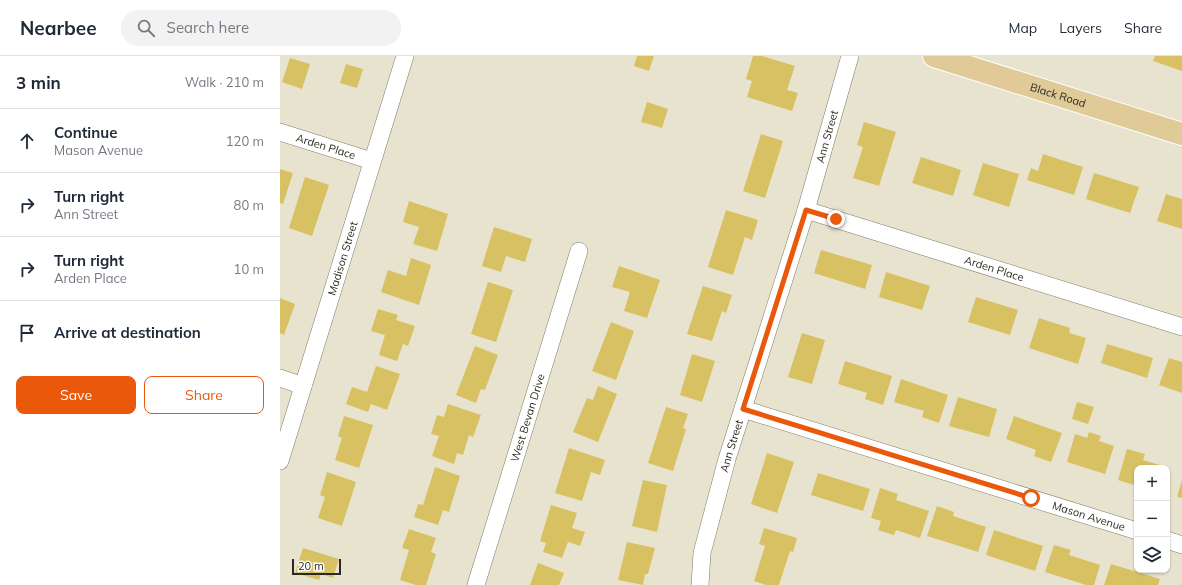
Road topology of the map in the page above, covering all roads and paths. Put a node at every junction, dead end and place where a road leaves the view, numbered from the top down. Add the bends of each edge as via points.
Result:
1 (404, 56) edge
2 (850, 56) edge
3 (934, 56) edge
4 (280, 132) edge
5 (1182, 134) edge
6 (372, 161) junction
7 (806, 210) junction
8 (579, 251) dead end
9 (1182, 327) edge
10 (280, 378) edge
11 (303, 386) junction
12 (743, 409) junction
13 (280, 461) edge
14 (1134, 530) edge
15 (1170, 541) edge
16 (1182, 545) edge
17 (476, 585) edge
18 (700, 585) edge

1 - 6 street, Madison Street
2 - 7 street, Ann Street
3 - 5 main road, Black Road
4 - 6 street, Arden Place
6 - 11 street, Madison Street
7 - 9 street, Arden Place
7 - 12 street, Ann Street
8 - 17 street, West Bevan Drive
10 - 11 street
11 - 13 street, Madison Street
12 - 14 street, Mason Avenue
12 - 18 street, Ann Street via 702,553
15 - 16 street

